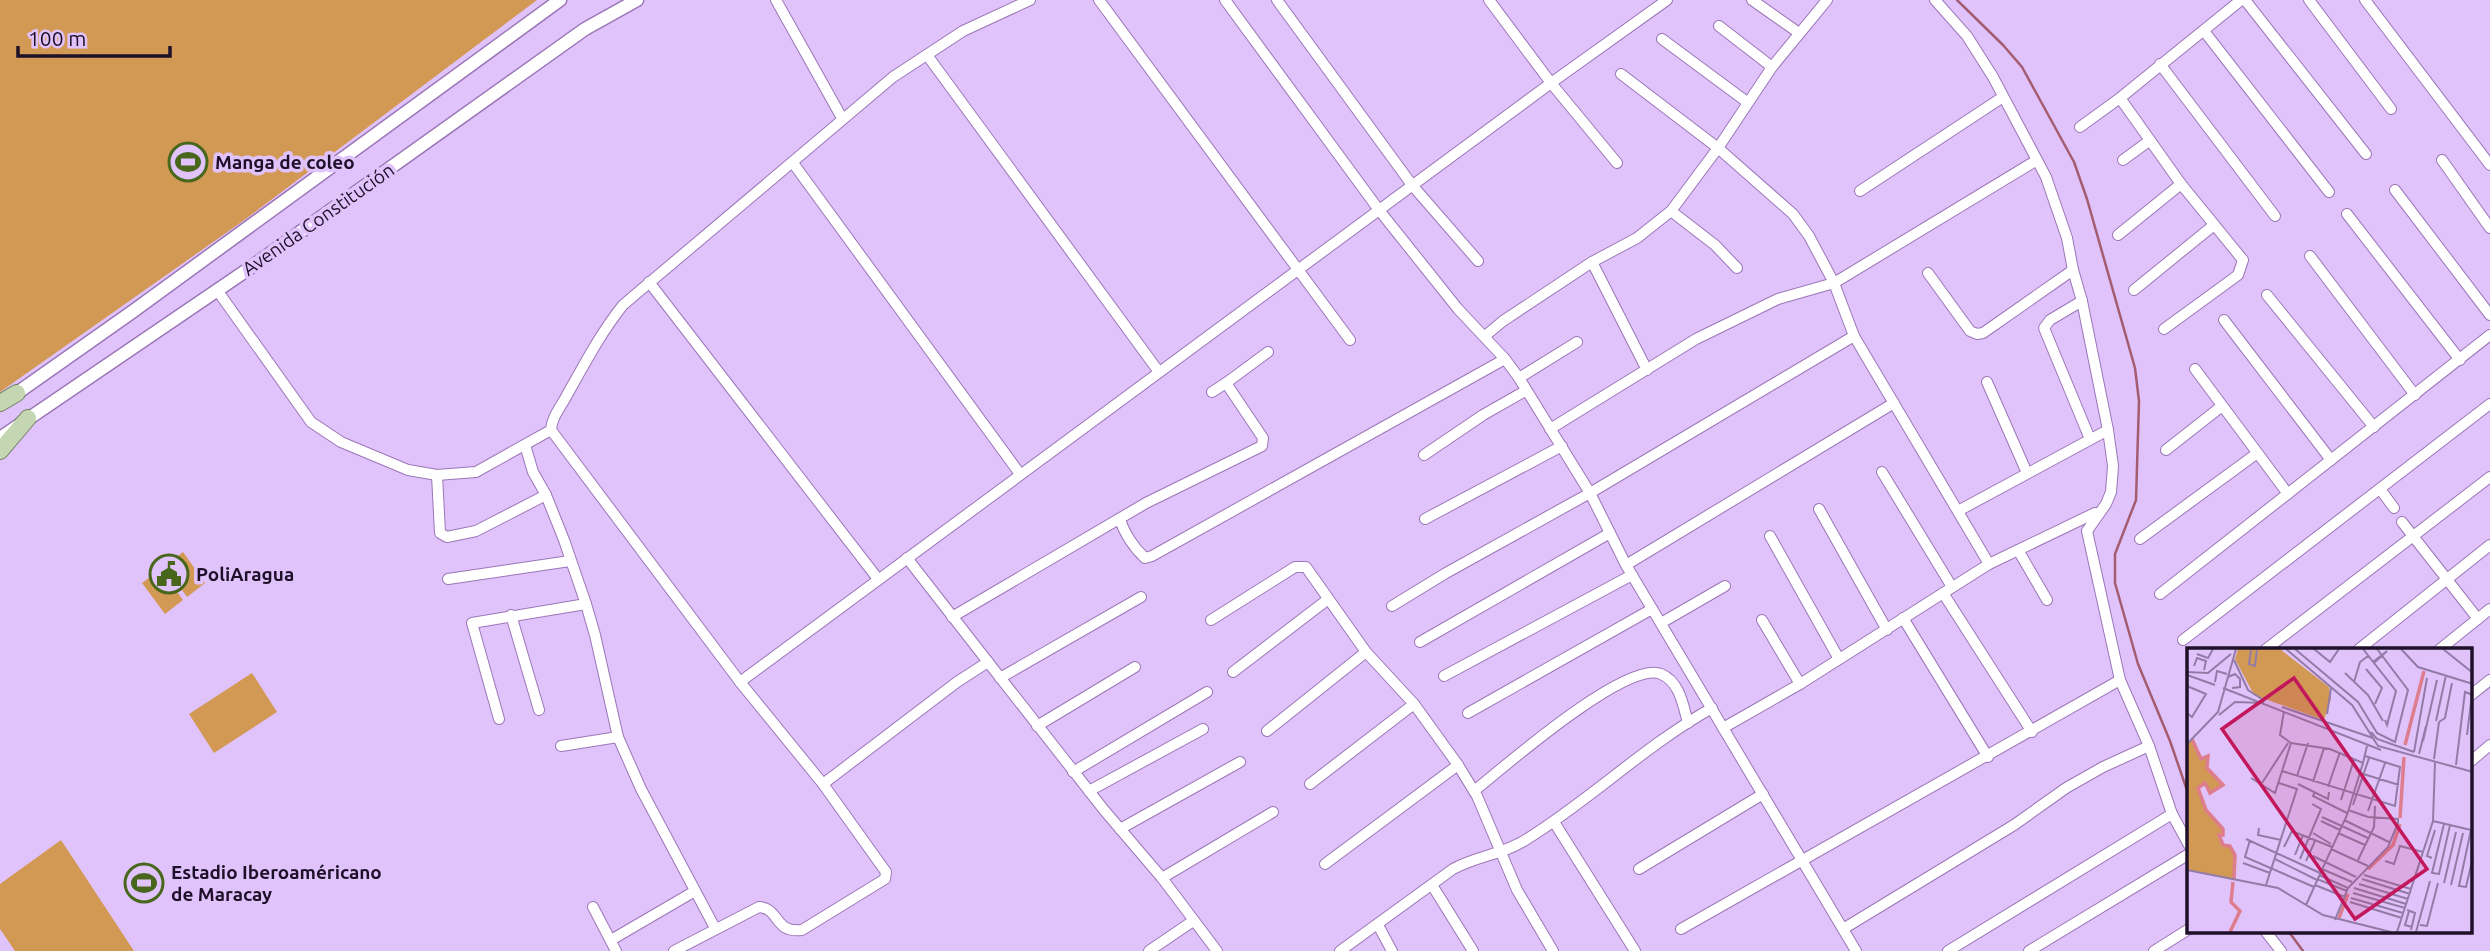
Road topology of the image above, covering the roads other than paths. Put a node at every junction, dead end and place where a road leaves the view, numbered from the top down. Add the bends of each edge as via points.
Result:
1 (560, 0) edge
2 (637, 0) edge
3 (776, 0) edge
4 (1030, 0) edge
5 (1099, 0) edge
6 (1277, 0) edge
7 (1489, 0) edge
8 (1667, 0) edge
9 (1752, 0) edge
10 (1827, 0) edge
11 (1935, 0) edge
12 (2243, 0) edge
13 (2309, 0) edge
14 (2365, 0) edge
15 (1231, 2) edge
16 (1719, 26) dead end
17 (2204, 31) junction
18 (1799, 33) junction
19 (1662, 39) dead end
20 (927, 55) junction
21 (2160, 64) junction
22 (1772, 67) junction
23 (1621, 74) dead end
24 (1551, 83) junction
25 (2003, 97) junction
26 (2120, 98) junction
27 (1747, 103) junction
28 (2391, 109) dead end
29 (842, 118) junction
30 (2080, 127) dead end
31 (2149, 141) junction
32 (1718, 148) junction
33 (2366, 154) dead end
34 (2037, 160) junction
35 (2123, 160) dead end
36 (2442, 160) dead end
37 (793, 163) junction
38 (1617, 163) dead end
39 (2490, 164) edge
40 (2181, 184) junction
41 (1412, 185) junction
42 (2395, 190) dead end
43 (1860, 191) dead end
44 (2329, 192) dead end
45 (1379, 210) junction
46 (1671, 211) junction
47 (2347, 214) dead end
48 (2275, 216) dead end
49 (2214, 225) junction
50 (2490, 228) edge
51 (2118, 234) dead end
52 (2310, 256) dead end
53 (1478, 261) dead end
54 (1592, 262) junction
55 (1737, 268) dead end
56 (1297, 270) junction
57 (2073, 270) junction
58 (1928, 273) dead end
59 (649, 282) junction
60 (1834, 283) junction
61 (217, 290) junction
62 (2134, 290) dead end
63 (2267, 295) dead end
64 (2082, 301) junction
65 (2490, 315) edge
66 (2224, 320) dead end
67 (2164, 329) dead end
68 (2490, 335) edge
69 (1485, 336) junction
70 (1854, 336) junction
71 (1350, 340) dead end
72 (1577, 342) dead end
73 (1268, 352) dead end
74 (1505, 359) junction
75 (2460, 360) junction
76 (2196, 369) dead end
77 (1647, 370) junction
78 (1159, 372) junction
79 (1519, 378) junction
80 (1987, 382) dead end
81 (1226, 383) junction
82 (1525, 391) junction
83 (1212, 392) dead end
84 (18, 393) joint
85 (2415, 395) junction
86 (1894, 403) junction
87 (0, 404) edge
88 (2490, 404) edge
89 (2222, 407) junction
90 (29, 418) junction
91 (2374, 427) junction
92 (1550, 429) junction
93 (551, 430) junction
94 (2108, 430) junction
95 (0, 438) edge
96 (2090, 439) junction
97 (526, 445) junction
98 (1562, 446) junction
99 (2166, 450) dead end
100 (0, 451) edge
101 (2256, 454) junction
102 (1424, 456) dead end
103 (2331, 460) junction
104 (1882, 472) dead end
105 (2027, 473) junction
106 (1020, 474) junction
107 (438, 475) junction
108 (2490, 477) edge
109 (2379, 489) junction
110 (1590, 493) junction
111 (2288, 494) junction
112 (546, 495) junction
113 (2394, 508) dead end
114 (1819, 509) dead end
115 (1958, 511) junction
116 (2100, 511) junction
117 (1120, 519) junction
118 (1425, 519) dead end
119 (2402, 522) dead end
120 (1610, 533) junction
121 (1770, 536) dead end
122 (2415, 536) junction
123 (2140, 539) dead end
124 (2490, 545) edge
125 (2018, 550) junction
126 (907, 558) junction
127 (570, 561) junction
128 (1989, 564) junction
129 (1629, 570) junction
130 (448, 579) dead end
131 (878, 579) junction
132 (2447, 579) junction
133 (1725, 586) dead end
134 (1948, 590) junction
135 (2160, 594) dead end
136 (1141, 597) dead end
137 (1327, 600) junction
138 (2047, 600) dead end
139 (586, 604) junction
140 (1392, 606) dead end
141 (1652, 609) junction
142 (2490, 609) edge
143 (511, 615) junction
144 (952, 617) junction
145 (1903, 618) junction
146 (2477, 619) junction
147 (1211, 620) dead end
148 (1762, 620) dead end
149 (1661, 623) junction
150 (1888, 630) junction
151 (2183, 640) dead end
152 (1419, 642) dead end
153 (2268, 648) edge
154 (2361, 648) edge
155 (2441, 648) edge
156 (1366, 652) junction
157 (1839, 659) junction
158 (988, 662) junction
159 (1135, 667) dead end
160 (1233, 672) dead end
161 (1444, 676) dead end
162 (1000, 678) junction
163 (2120, 680) junction
164 (2490, 680) edge
165 (740, 682) junction
166 (1800, 684) junction
167 (1207, 692) dead end
168 (2472, 694) edge
169 (1413, 704) junction
170 (1712, 708) junction
171 (539, 710) dead end
172 (1468, 713) dead end
173 (499, 719) dead end
174 (1688, 723) junction
175 (1037, 726) junction
176 (1723, 728) junction
177 (1203, 729) dead end
178 (1267, 731) dead end
179 (2032, 732) junction
180 (618, 737) junction
181 (2490, 745) edge
182 (561, 746) dead end
183 (2149, 746) junction
184 (1988, 757) junction
185 (2472, 760) edge
186 (1240, 762) dead end
187 (1458, 765) junction
188 (1073, 772) junction
189 (823, 784) junction
190 (1310, 784) dead end
191 (1474, 791) junction
192 (1089, 792) junction
193 (1763, 794) junction
194 (1273, 812) dead end
195 (2172, 814) junction
196 (1554, 822) junction
197 (1120, 829) junction
198 (2187, 841) edge
199 (1500, 851) junction
200 (2187, 855) edge
201 (1802, 861) junction
202 (1325, 864) dead end
203 (1639, 869) dead end
204 (1162, 878) junction
205 (1432, 885) junction
206 (695, 891) junction
207 (593, 907) dead end
208 (1193, 920) junction
209 (1378, 925) junction
210 (715, 928) junction
211 (1681, 929) dead end
212 (1843, 929) junction
213 (2187, 930) edge
214 (2268, 934) edge
215 (611, 940) junction
216 (616, 951) edge
217 (674, 951) edge
218 (1149, 951) edge
219 (1217, 951) edge
220 (1340, 951) edge
221 (1392, 951) edge
222 (1473, 951) edge
223 (1553, 951) edge
224 (1635, 951) edge
225 (1856, 951) edge
226 (1948, 951) edge
227 (2029, 951) edge
228 (2154, 951) edge
229 (2281, 951) edge

1 - 84 street, Avenida Constitución
2 - 61 street, Avenida Constitución via 585,29
3 - 29 street
4 - 20 street via 962,31
5 - 56 street
6 - 41 street
7 - 24 street
8 - 24 street
9 - 18 street
10 - 18 street
11 - 25 street via 1967,36
12 - 17 street
12 - 33 street
13 - 28 street
14 - 39 street
15 - 45 street
16 - 22 street
17 - 21 street
17 - 44 street
18 - 22 street
19 - 27 street
20 - 29 street
20 - 78 street
21 - 26 street
21 - 48 street
22 - 27 street
23 - 32 street
24 - 38 street
24 - 41 street
25 - 34 street
25 - 43 street
26 - 30 street
26 - 31 street
27 - 32 street
29 - 37 street
31 - 35 street
31 - 40 street
32 - 46 street
32 - 60 street via 1793,214
34 - 57 street via 2060,214
34 - 60 street
36 - 50 street
37 - 59 street
37 - 106 street
40 - 49 street
40 - 51 street
41 - 45 street
41 - 53 street
42 - 65 street
45 - 56 street
45 - 69 street
46 - 54 street via 1637,238
46 - 55 street via 1716,245
47 - 75 street
49 - 62 street
49 - 67 street via 2242,260 2241,269
52 - 85 street
54 - 69 street
54 - 77 street
56 - 71 street
56 - 78 street
57 - 58 street via 1977,334 1970,331
57 - 64 street
59 - 93 street via 603,330
59 - 131 street
60 - 70 street
60 - 77 street via 1778,299 1696,339
61 - 90 street, Avenida Constitución
61 - 107 street via 311,422 341,442 408,470
63 - 91 street
64 - 94 street
64 - 96 street via 2044,327
66 - 103 street
68 - 75 street
69 - 74 street
70 - 86 street
70 - 110 street
72 - 79 street
73 - 81 street
74 - 79 street
74 - 117 street via 1152,556 1145,558 1140,553
75 - 85 street
76 - 89 street
77 - 92 street
78 - 106 street
79 - 82 street
80 - 105 street
81 - 83 street
81 - 117 street via 1263,438 1262,446
82 - 92 street
82 - 102 street
84 - 87 main road
85 - 91 street
86 - 115 street
86 - 129 street
88 - 109 street
89 - 99 street
89 - 101 street
90 - 95 street, Avenida Constitución
90 - 100 main road
91 - 103 street
92 - 98 street
93 - 97 street
93 - 165 street
94 - 96 street
94 - 116 street via 2111,492
96 - 105 street
97 - 107 street via 476,472
97 - 112 street via 533,472
98 - 110 street
98 - 118 street
101 - 111 street
101 - 123 street
103 - 111 street
104 - 134 street
105 - 115 street
106 - 126 street
107 - 112 street via 440,533 447,537 476,531
108 - 122 street
109 - 113 street
109 - 151 street
110 - 120 street
110 - 140 street
111 - 135 street
112 - 127 street
114 - 150 street
115 - 128 street
116 - 125 street
116 - 163 street via 2087,531
117 - 144 street
119 - 122 street
120 - 129 street
120 - 152 street
121 - 157 street
122 - 132 street
122 - 153 street
124 - 132 street
125 - 128 street
125 - 138 street
126 - 131 street
126 - 144 street
127 - 130 street
127 - 139 street
128 - 134 street
129 - 141 street
129 - 161 street
131 - 165 street
132 - 146 street
132 - 154 street
133 - 149 street
134 - 145 street
134 - 179 street
136 - 162 street
137 - 147 street via 1313,574 1295,567
137 - 156 street
137 - 160 street
139 - 143 street
139 - 180 street
141 - 149 street
141 - 172 street
142 - 146 street
143 - 171 street
143 - 173 street via 472,623
144 - 158 street
145 - 150 street
145 - 184 street
146 - 155 street
148 - 166 street
149 - 170 street
150 - 157 street
156 - 169 street
156 - 178 street
157 - 166 street
158 - 162 street
158 - 189 street
159 - 175 street
162 - 175 street
163 - 179 street
163 - 183 street
164 - 168 street
165 - 189 street
166 - 176 street
167 - 188 street
169 - 187 street
169 - 190 street
170 - 174 street
170 - 176 street
174 - 191 street via 1674,683 1648,672 1583,705
174 - 196 street via 1640,754
175 - 188 street
176 - 193 street
177 - 192 street
179 - 184 street
180 - 182 street
180 - 206 street
181 - 185 street
183 - 195 street
183 - 212 street via 2066,788
184 - 201 street
186 - 197 street
187 - 191 street
187 - 202 street
188 - 192 street
189 - 210 street via 883,866 885,879 802,930 784,928 759,907
191 - 199 street
192 - 197 street
193 - 201 street
193 - 203 street
194 - 204 street
195 - 198 street
195 - 226 street
196 - 199 street
196 - 224 street
197 - 204 street
199 - 205 street via 1470,859
199 - 223 street via 1517,891
200 - 227 street
201 - 211 street
201 - 212 street
204 - 208 street
205 - 209 street
205 - 222 street
206 - 210 street
206 - 215 street
207 - 215 street
208 - 218 street
208 - 219 street
209 - 220 street
209 - 221 street
210 - 217 street
212 - 225 street
213 - 228 street
214 - 229 street
215 - 216 street

